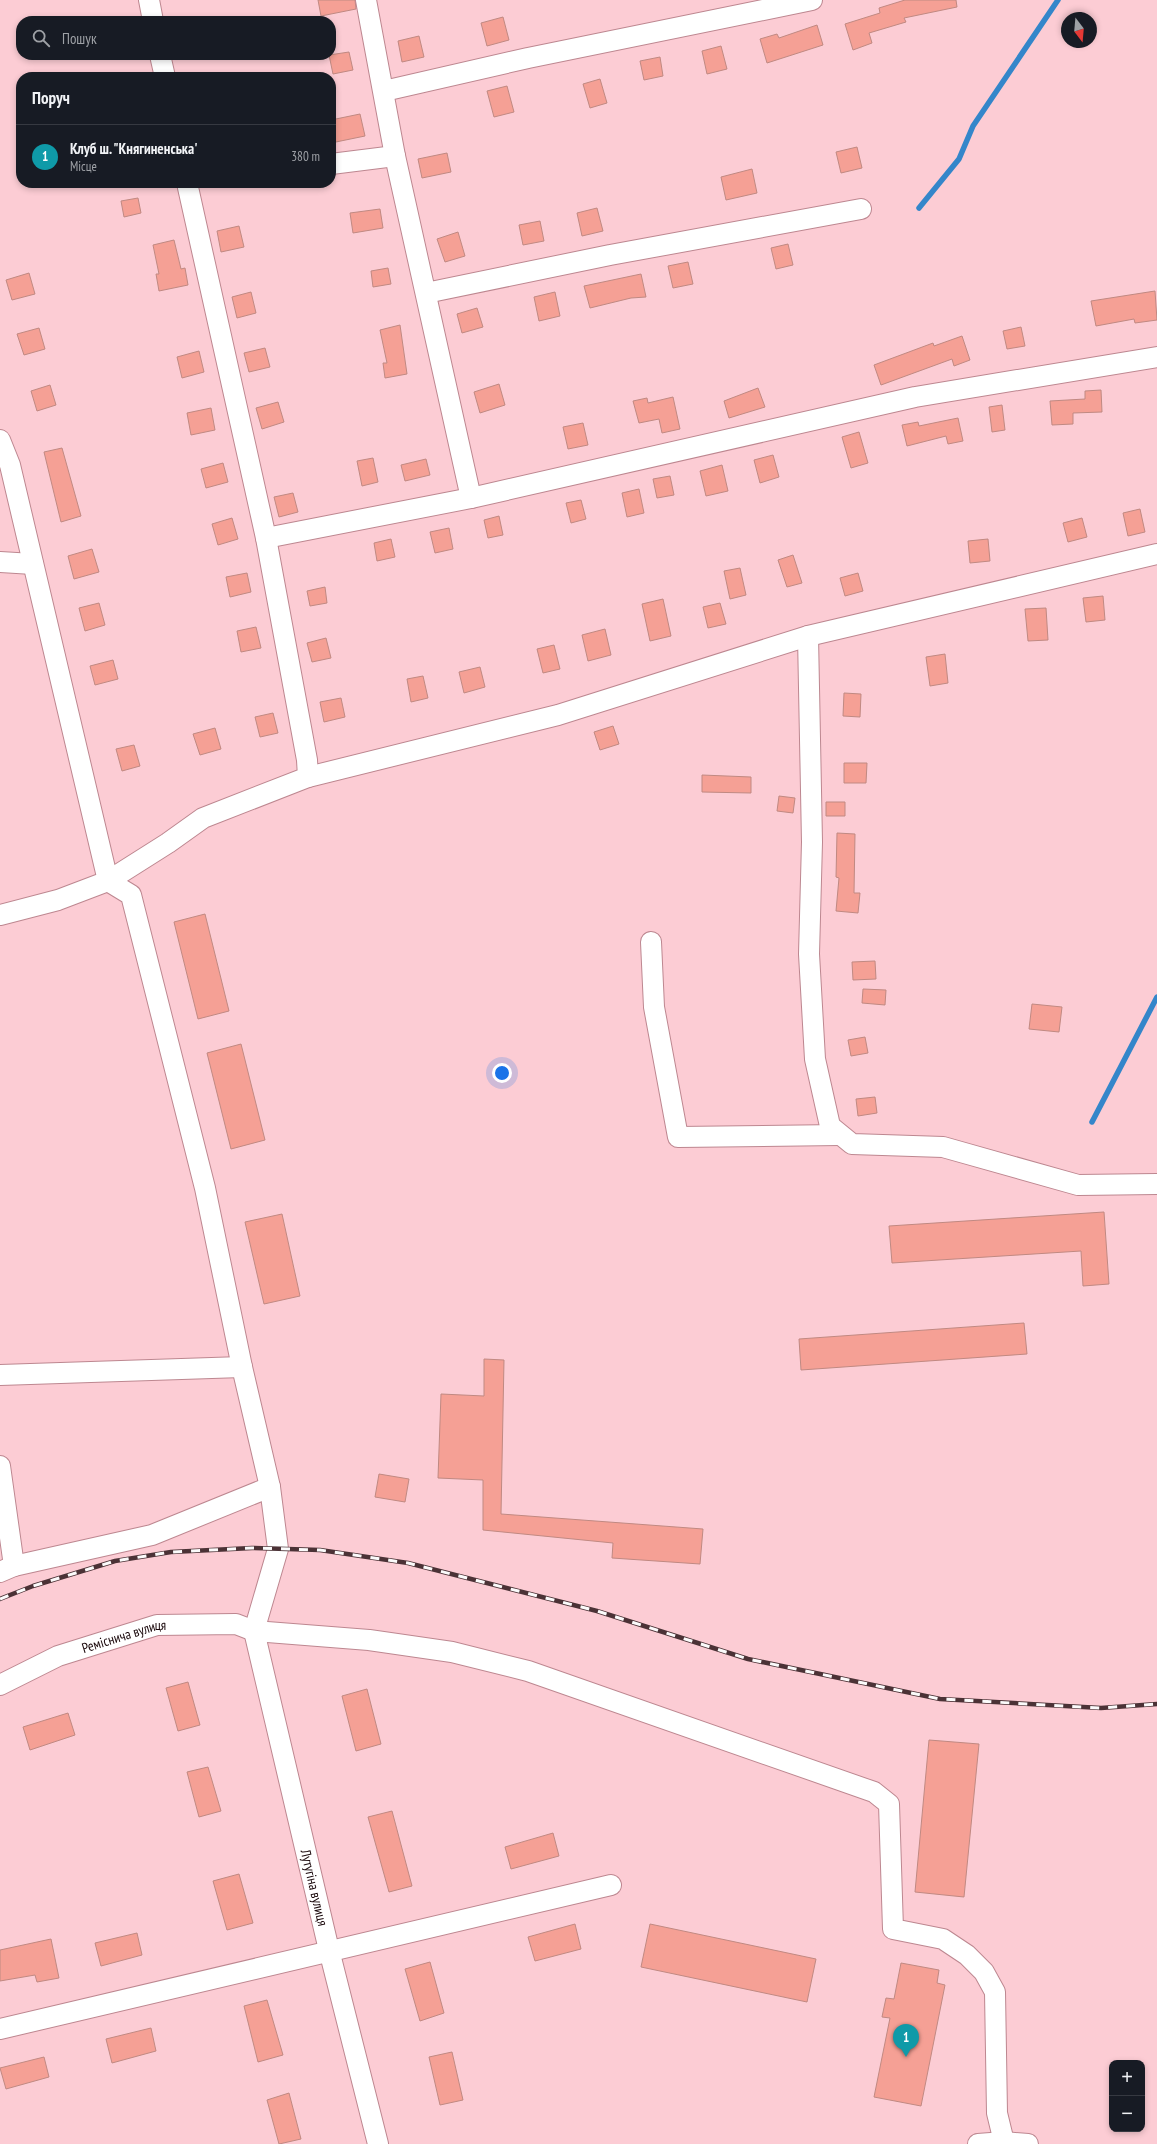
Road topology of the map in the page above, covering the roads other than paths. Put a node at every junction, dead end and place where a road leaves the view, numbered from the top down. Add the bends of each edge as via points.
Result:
1 (149, 0) edge
2 (366, 0) edge
3 (812, 0) edge
4 (152, 16) edge
5 (161, 60) edge
6 (164, 72) edge
7 (384, 91) junction
8 (395, 156) junction
9 (336, 163) edge
10 (188, 188) edge
11 (861, 209) dead end
12 (426, 293) junction
13 (1157, 357) edge
14 (0, 440) edge
15 (471, 498) junction
16 (266, 538) junction
17 (1157, 554) edge
18 (0, 562) edge
19 (33, 564) junction
20 (808, 636) junction
21 (308, 777) junction
22 (108, 881) junction
23 (0, 915) edge
24 (651, 942) dead end
25 (840, 1135) junction
26 (1157, 1184) edge
27 (242, 1367) junction
28 (0, 1375) edge
29 (0, 1466) edge
30 (270, 1487) junction
31 (7, 1569) edge
32 (254, 1630) junction
33 (0, 1685) edge
34 (611, 1885) dead end
35 (329, 1950) junction
36 (0, 2029) edge
37 (1004, 2142) junction
38 (378, 2144) edge
39 (978, 2144) edge
40 (1028, 2144) edge

1 - 4 street
2 - 7 street
3 - 7 street via 528,58
5 - 6 street
7 - 8 street
8 - 9 street
8 - 12 street
10 - 16 street
11 - 12 street via 610,255
12 - 15 street
13 - 15 street via 915,397
14 - 19 street via 10,465
15 - 16 street
16 - 21 street
17 - 20 street
18 - 19 street
19 - 22 street
20 - 21 street via 558,714
20 - 25 street via 812,842 809,954 815,1059 830,1126
21 - 22 street via 203,818
22 - 23 street via 58,900
22 - 27 street via 131,895 206,1188
24 - 25 street via 654,1007 678,1137
25 - 26 street via 852,1144 943,1147 1078,1185
27 - 28 street
27 - 30 street
29 - 31 street
30 - 31 street via 152,1535
30 - 32 street via 278,1549
32 - 33 street, Реміснича вулиця via 236,1624 157,1626 58,1656
32 - 35 street, Лутугіна вулиця
32 - 37 street, Реміснича вулиця via 369,1640 452,1652 528,1671 874,1792 889,1804 893,1928 943,1939 967,1955 984,1972 995,1992 997,2113
34 - 35 street
35 - 36 street
35 - 38 street, Лутугіна вулиця
37 - 39 street
37 - 40 street

